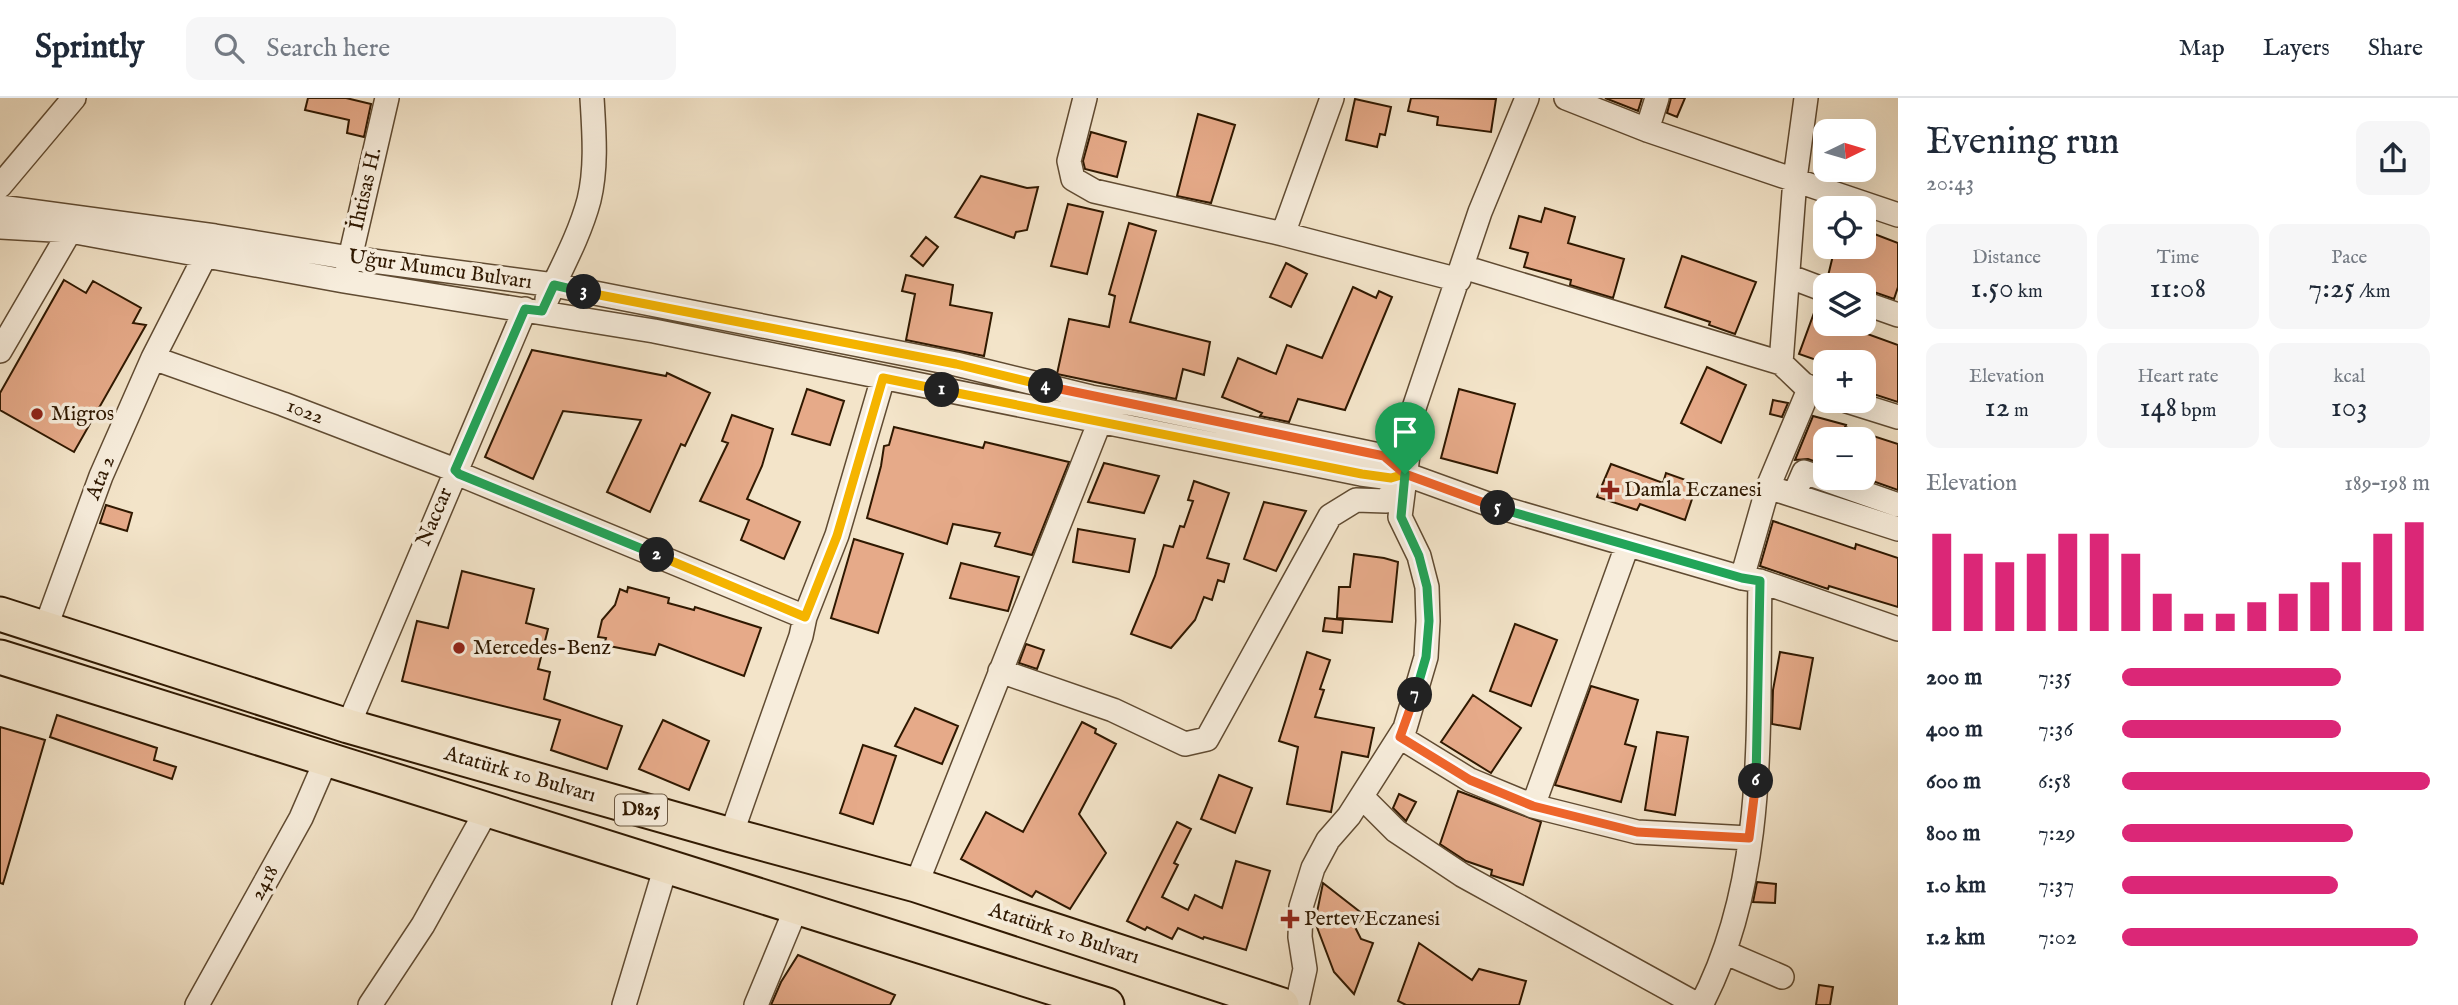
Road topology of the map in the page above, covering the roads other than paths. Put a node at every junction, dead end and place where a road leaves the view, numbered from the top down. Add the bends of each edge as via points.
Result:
1 (74, 98) edge
2 (387, 98) edge
3 (592, 98) edge
4 (1085, 98) edge
5 (1332, 98) edge
6 (1527, 98) edge
7 (1566, 98) edge
8 (1657, 98) edge
9 (1806, 98) edge
10 (1647, 130) junction
11 (1795, 179) junction
12 (0, 186) edge
13 (0, 207) edge
14 (1898, 215) edge
15 (0, 227) edge
16 (70, 232) junction
17 (1283, 234) junction
18 (205, 256) junction
19 (350, 258) junction
20 (1461, 273) junction
21 (1788, 276) junction
22 (344, 281) junction
23 (554, 285) junction
24 (1813, 285) edge
25 (1876, 307) edge
26 (533, 310) junction
27 (1898, 315) edge
28 (0, 351) edge
29 (153, 358) junction
30 (1781, 363) junction
31 (883, 378) junction
32 (1813, 389) edge
33 (1813, 400) edge
34 (1876, 410) edge
35 (1898, 417) edge
36 (1100, 421) junction
37 (455, 470) junction
38 (1405, 474) junction
39 (1768, 486) junction
40 (1794, 495) junction
41 (1898, 505) edge
42 (1898, 528) edge
43 (1627, 546) junction
44 (1751, 580) junction
45 (0, 614) edge
46 (805, 617) junction
47 (45, 629) junction
48 (1898, 629) edge
49 (0, 657) edge
50 (1000, 671) junction
51 (348, 726) junction
52 (1400, 737) junction
53 (327, 758) junction
54 (1362, 797) junction
55 (1533, 806) junction
56 (488, 808) junction
57 (732, 835) junction
58 (1749, 838) junction
59 (666, 866) junction
60 (915, 885) junction
61 (797, 906) junction
62 (1724, 952) junction
63 (1782, 977) dead end
64 (197, 1005) edge
65 (370, 1005) edge
66 (624, 1005) edge
67 (756, 1005) edge
68 (1107, 1005) edge
69 (1282, 1005) edge
70 (1297, 1005) edge
71 (1700, 1005) edge

1 - 12 street
2 - 19 street, İhtisas H.
3 - 23 street, Naccar via 595,151 589,200
4 - 17 street via 1069,161 1073,178 1094,191
5 - 17 street
6 - 20 street via 1480,212
7 - 10 street
8 - 10 street
9 - 11 street
10 - 11 street
11 - 14 street
11 - 21 street
13 - 19 street, Uğur Mumcu Bulvarı
15 - 16 street, Uğur Mumcu Bulvarı
16 - 18 street, Uğur Mumcu Bulvarı
16 - 28 street
17 - 20 street
18 - 22 street, Uğur Mumcu Bulvarı
18 - 29 street, Ata 2
19 - 22 street, İhtisas H.
19 - 23 street, Uğur Mumcu Bulvarı
20 - 30 street
20 - 38 street via 1414,408
21 - 24 street
21 - 30 street
22 - 26 street, Uğur Mumcu Bulvarı
23 - 26 street, Naccar
23 - 38 street, Uğur Mumcu Bulvarı via 956,364 1091,397 1384,456
25 - 27 street
26 - 31 street, Uğur Mumcu Bulvarı
26 - 37 street, Naccar
29 - 37 street, 1022
29 - 47 street, Ata 2 via 101,476
30 - 32 street
31 - 36 street, Uğur Mumcu Bulvarı
31 - 46 street via 837,536
33 - 39 street
34 - 35 street
36 - 38 street, Uğur Mumcu Bulvarı via 1362,474 1391,478
36 - 50 street
37 - 46 street, 1022
37 - 51 street, Naccar
38 - 43 street, Uğur Mumcu Bulvarı
38 - 50 street via 1386,500 1356,500 1330,516 1206,739 1185,744 1112,709
38 - 52 street via 1401,517 1419,556 1429,621 1426,657
39 - 40 street
39 - 44 street
40 - 41 street via 1804,472
40 - 42 street
43 - 44 street, Uğur Mumcu Bulvarı
43 - 55 street
44 - 48 street, Uğur Mumcu Bulvarı
44 - 58 street via 1755,793
45 - 47 highway, Atatürk 10 Bulvarı / D825
46 - 57 street
47 - 51 highway, Atatürk 10 Bulvarı / D825
49 - 53 highway, Atatürk 10 Bulvarı / D825
50 - 60 street
51 - 57 highway, Atatürk 10 Bulvarı / D825
52 - 54 street
52 - 55 street via 1470,780
53 - 56 highway, Atatürk 10 Bulvarı / D825
53 - 64 street, 2418 via 301,818
54 - 70 street via 1328,840 1313,868 1301,907 1306,969
54 - 71 street via 1396,831 1462,875
55 - 58 street via 1637,832
56 - 59 highway, Atatürk 10 Bulvarı / D825
56 - 65 street via 423,925
57 - 60 highway, Atatürk 10 Bulvarı / D825
58 - 62 street via 1748,861
59 - 61 highway, Atatürk 10 Bulvarı / D825
59 - 66 street
60 - 69 highway, Atatürk 10 Bulvarı / D825
61 - 67 street
61 - 68 highway, Atatürk 10 Bulvarı / D825
62 - 63 street
62 - 71 street

